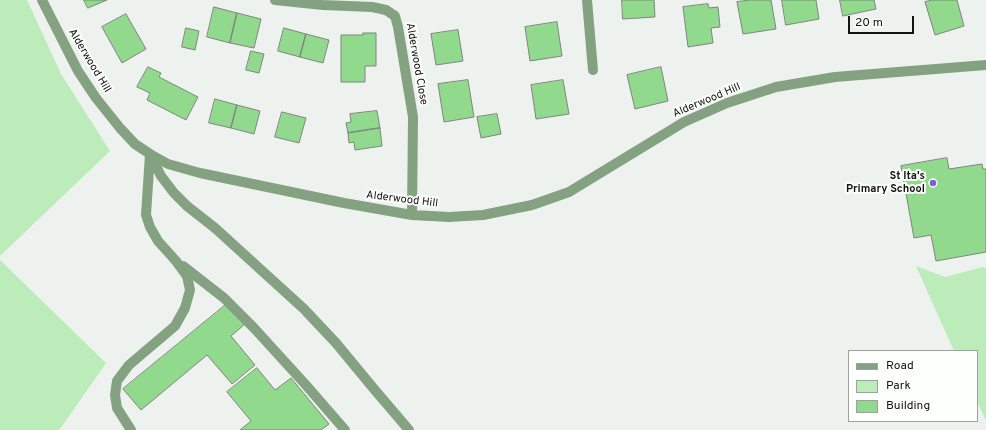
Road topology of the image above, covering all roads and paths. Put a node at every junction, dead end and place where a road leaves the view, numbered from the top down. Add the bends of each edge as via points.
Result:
1 (42, 0) edge
2 (274, 0) edge
3 (587, 0) edge
4 (986, 65) edge
5 (593, 70) dead end
6 (150, 154) junction
7 (412, 215) junction
8 (176, 261) junction
9 (131, 430) edge
10 (345, 430) edge
11 (409, 430) edge

1 - 6 street, Alderwood Hill via 78,71 96,98 135,144
2 - 7 street, Alderwood Close via 372,8 386,10 395,16 413,117
3 - 5 street
4 - 7 street, Alderwood Hill via 835,77 776,87 728,103 684,122 569,192 532,205 483,215
6 - 7 street, Alderwood Hill via 168,164 200,173 344,204
6 - 8 street via 146,215 158,241
6 - 11 street via 174,193 304,309
8 - 9 street via 187,276 190,290 185,308 175,326 129,365 117,381 117,408
8 - 10 street via 224,298

